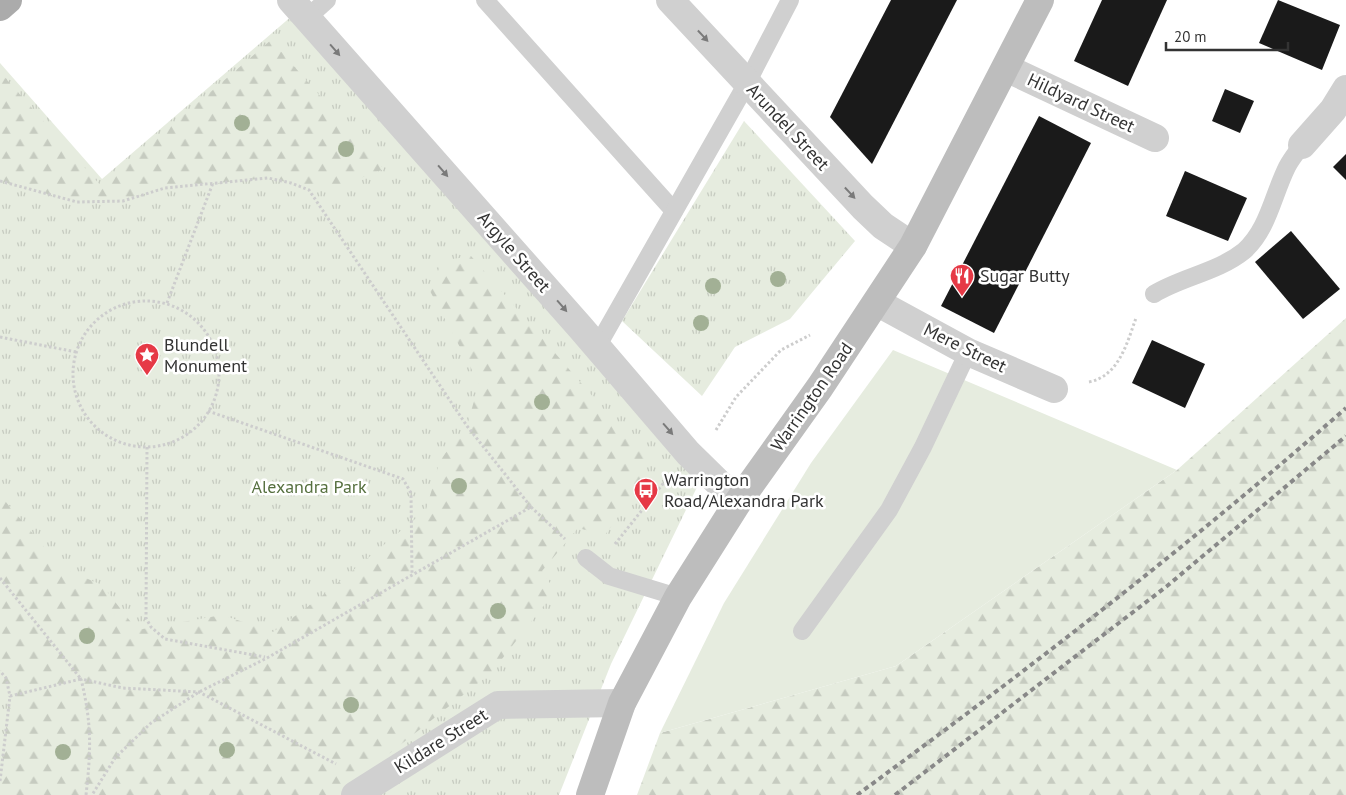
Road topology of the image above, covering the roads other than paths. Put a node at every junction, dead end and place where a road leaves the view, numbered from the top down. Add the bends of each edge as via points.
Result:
1 (8, 0) edge
2 (485, 0) edge
3 (670, 0) edge
4 (790, 0) edge
5 (1040, 0) edge
6 (308, 6) edge
7 (0, 7) edge
8 (1006, 68) junction
9 (747, 83) junction
10 (1346, 89) edge
11 (1155, 138) dead end
12 (1302, 144) joint
13 (674, 211) junction
14 (913, 246) junction
15 (1154, 294) road end
16 (878, 303) junction
17 (597, 346) junction
18 (968, 352) junction
19 (1054, 389) road end
20 (738, 502) junction
21 (591, 562) road end
22 (678, 597) junction
23 (802, 631) dead end
24 (622, 703) junction
25 (364, 789) edge
26 (590, 795) edge

1 - 7 main road
2 - 13 lane
3 -> 9 street, Arundel Street
4 - 9 lane
5 - 8 main road, Warrington Road
6 -> 17 street, Argyle Street
8 - 11 street, Hildyard Street
8 - 14 main road, Warrington Road
9 - 13 lane
9 -> 14 street, Arundel Street via 863,207 883,226
10 - 12 street
12 - 15 lane via 1287,167 1258,234 1244,251
13 - 17 lane
14 - 16 main road, Warrington Road
16 - 18 street, Mere Street
16 - 20 main road, Warrington Road
17 -> 20 street, Argyle Street via 688,453
18 - 19 street, Mere Street
18 - 23 lane via 889,510
20 - 22 main road, Warrington Road
21 - 22 lane via 610,576
22 - 24 main road, Warrington Road
24 - 25 street, Kildare Street via 498,705
24 - 26 main road, Warrington Road

